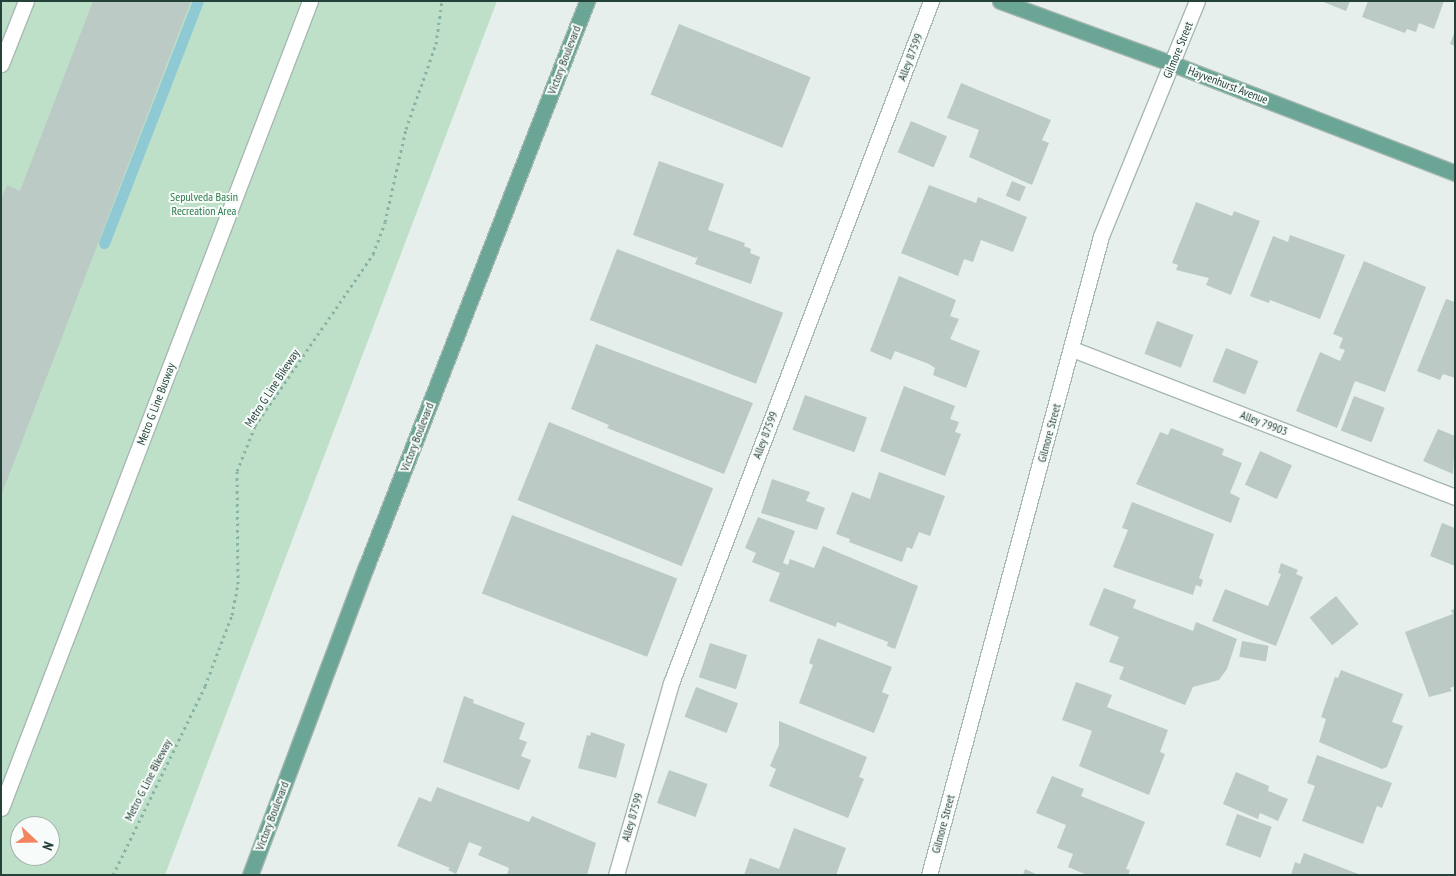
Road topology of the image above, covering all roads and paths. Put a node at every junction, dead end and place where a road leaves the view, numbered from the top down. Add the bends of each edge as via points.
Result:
1 (26, 1) edge
2 (310, 1) edge
3 (442, 1) edge
4 (587, 1) edge
5 (932, 1) edge
6 (1000, 1) edge
7 (1197, 1) edge
8 (1, 64) edge
9 (1173, 64) junction
10 (1455, 173) edge
11 (1072, 349) junction
12 (1455, 497) edge
13 (1, 808) edge
14 (113, 875) edge
15 (250, 875) edge
16 (616, 875) edge
17 (929, 875) edge

1 - 8 street
2 - 13 street, Metro G Line Busway
3 - 14 path, Metro G Line Bikeway via 436,44 406,128 385,222 372,254 255,426 237,471 238,584 232,615 205,686
4 - 15 main road, Victory Boulevard via 366,567
5 - 16 street, Alley 87599 via 671,683
6 - 9 main road, Hayvenhurst Avenue
7 - 9 street, Gilmore Street
9 - 10 main road, Hayvenhurst Avenue
9 - 11 street, Gilmore Street via 1101,236
11 - 12 street, Alley 79903
11 - 17 street, Gilmore Street

